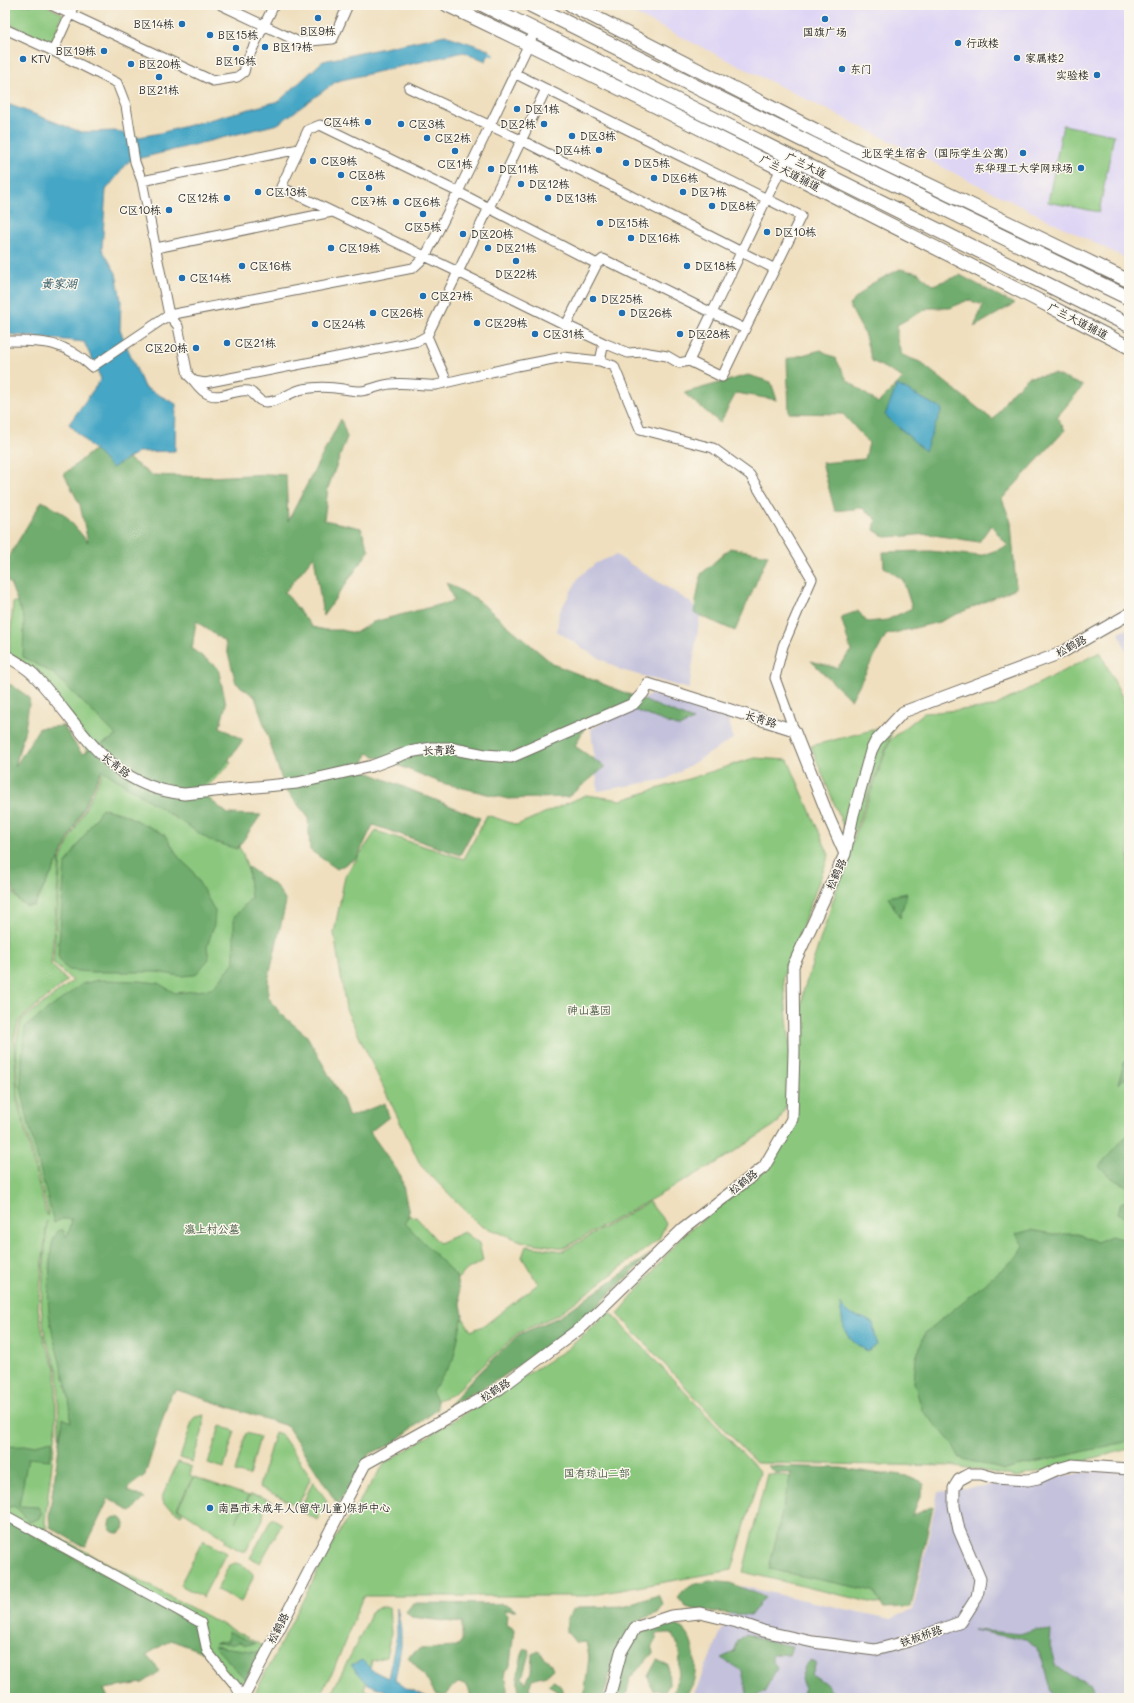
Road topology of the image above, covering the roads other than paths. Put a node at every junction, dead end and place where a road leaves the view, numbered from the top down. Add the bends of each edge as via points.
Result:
1 (52, 5) edge
2 (221, 5) edge
3 (274, 5) edge
4 (348, 5) edge
5 (447, 5) edge
6 (484, 5) edge
7 (531, 5) edge
8 (571, 5) edge
9 (72, 9) edge
10 (264, 25) junction
11 (5, 29) edge
12 (535, 31) junction
13 (528, 43) junction
14 (53, 51) junction
15 (514, 73) junction
16 (409, 88) dead end
17 (546, 89) junction
18 (490, 125) junction
19 (521, 140) junction
20 (299, 149) junction
21 (784, 162) junction
22 (142, 181) junction
23 (458, 192) junction
24 (767, 199) junction
25 (489, 208) junction
26 (332, 212) junction
27 (156, 248) junction
28 (742, 253) junction
29 (425, 257) junction
30 (597, 264) junction
31 (775, 269) junction
32 (458, 272) junction
33 (1129, 281) edge
34 (1129, 298) edge
35 (712, 313) junction
36 (169, 316) junction
37 (1129, 324) edge
38 (566, 325) junction
39 (745, 329) junction
40 (426, 336) junction
41 (5, 341) edge
42 (604, 343) junction
43 (1129, 347) edge
44 (600, 361) junction
45 (689, 361) junction
46 (194, 381) junction
47 (447, 382) junction
48 (1129, 614) edge
49 (5, 656) edge
50 (794, 730) junction
51 (845, 854) junction
52 (1129, 1469) edge
53 (5, 1515) edge
54 (242, 1698) edge
55 (609, 1698) edge

1 - 9 street
2 - 10 street
3 - 10 street
4 - 10 street via 333,39 299,42
5 - 13 main road, 广兰大道辅道
6 - 12 main road, 广兰大道
7 - 34 main road, 广兰大道 via 806,142
8 - 33 main road via 819,132
9 - 10 street via 213,81 237,77 244,72
9 - 14 street
11 - 14 street
12 - 13 street
12 - 21 main road, 广兰大道
13 - 15 street
13 - 21 main road, 广兰大道辅道
14 - 22 street via 117,83 126,106 135,162
15 - 17 street
15 - 18 street
16 - 18 street
17 - 19 street
17 - 24 street
18 - 19 street
18 - 23 street
19 - 25 street
19 - 28 street
20 - 22 street
20 - 23 street via 308,130 320,125
20 - 26 street via 281,187
21 - 24 street
21 - 37 main road, 广兰大道
21 - 43 main road, 广兰大道辅道
22 - 27 street
23 - 25 street
23 - 29 street
24 - 28 street
24 - 31 street via 802,216
25 - 30 street
25 - 32 street
26 - 27 street
26 - 29 street
27 - 36 street
28 - 31 street
28 - 35 street
29 - 32 street
29 - 36 street via 413,268
30 - 35 street via 602,259
30 - 38 street
31 - 39 street
32 - 38 street
32 - 40 street
35 - 39 street
35 - 45 street
36 - 41 street via 92,367 63,346 34,341
36 - 46 street via 178,326 188,375
38 - 42 street
39 - 45 street via 722,377
40 - 46 street via 418,341 205,383
40 - 47 street
42 - 44 street
42 - 45 street via 628,353 643,352 667,356 679,363
44 - 47 street via 563,357
44 - 50 street via 614,366 640,429 713,448 750,475 812,579 783,646 775,678
46 - 47 street via 207,395 242,390 248,391 263,402 277,401 302,389 361,391 389,384 410,382 428,386
48 - 51 street, 松鹤路 via 1060,653 903,712 876,741 871,751
49 - 50 street, 长青路 via 32,674 108,761 145,784 166,792 184,794 297,783 372,766 409,752 432,748 511,757 632,704 644,693 648,684
50 - 51 street
51 - 54 street, 松鹤路 via 793,966 792,1119 764,1166 683,1229 583,1326 499,1389 365,1464
52 - 55 street, 铁板桥路 via 1072,1465 1028,1480 970,1474 959,1480 954,1488 956,1518 964,1544 980,1579 978,1597 961,1622 875,1650 813,1642 700,1613 671,1616 635,1628 621,1652
53 - 54 street via 201,1623 207,1651 235,1685

